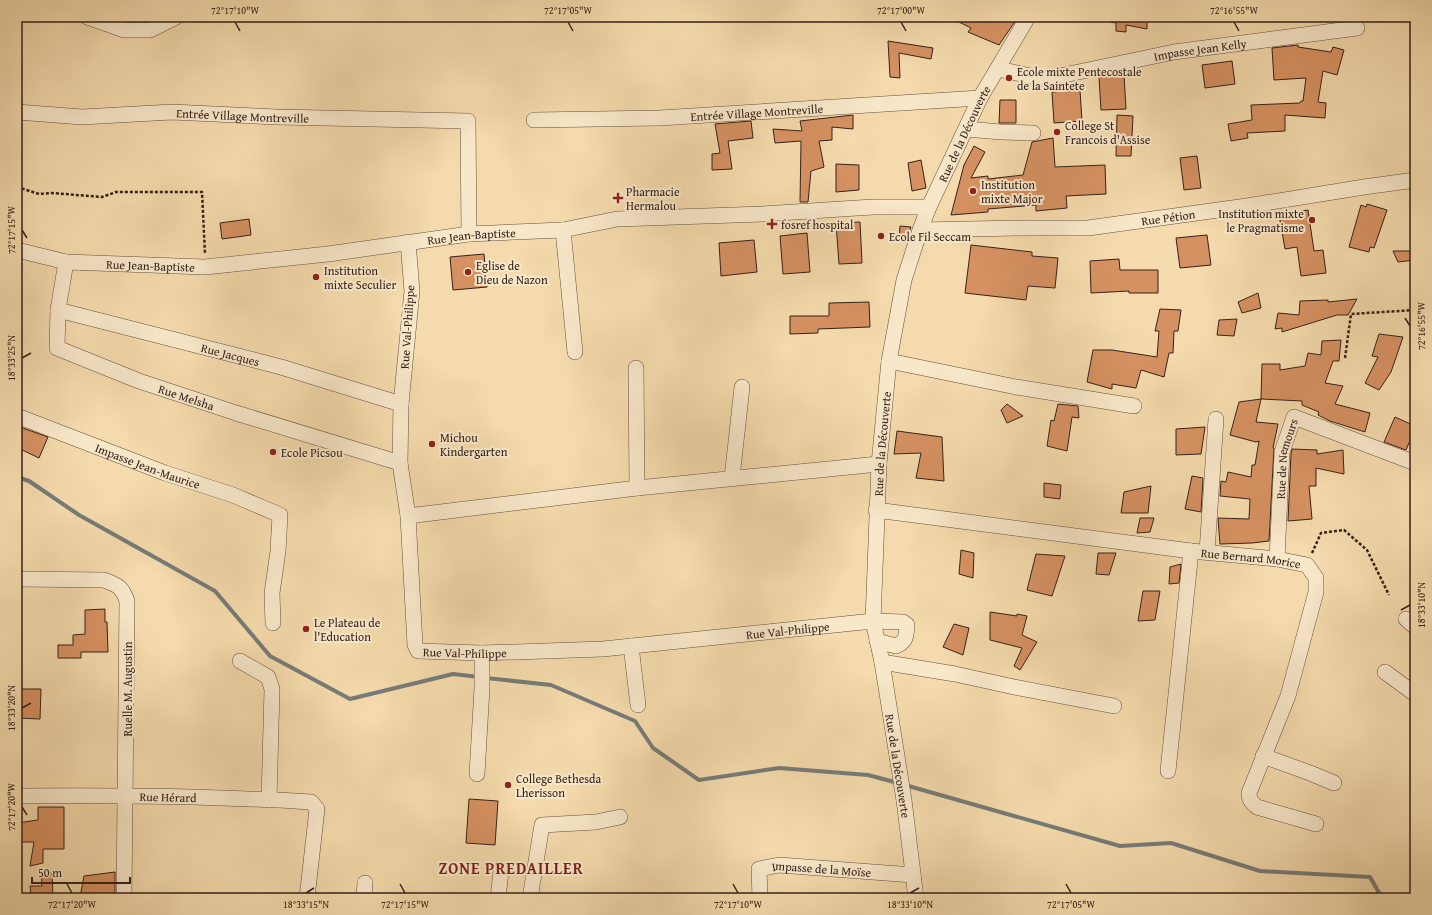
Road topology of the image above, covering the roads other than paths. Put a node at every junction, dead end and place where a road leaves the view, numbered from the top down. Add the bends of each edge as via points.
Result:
1 (87, 17) edge
2 (176, 17) edge
3 (1028, 17) edge
4 (1356, 28) dead end
5 (998, 68) junction
6 (980, 98) junction
7 (17, 112) edge
8 (534, 120) dead end
9 (966, 129) junction
10 (1033, 133) dead end
11 (1415, 180) edge
12 (929, 206) junction
13 (563, 230) junction
14 (920, 230) junction
15 (469, 234) junction
16 (408, 242) junction
17 (17, 250) edge
18 (66, 262) junction
19 (58, 310) junction
20 (575, 352) dead end
21 (889, 361) junction
22 (636, 368) dead end
23 (742, 387) dead end
24 (401, 404) junction
25 (1134, 406) dead end
26 (17, 416) edge
27 (1216, 419) dead end
28 (400, 463) junction
29 (879, 464) junction
30 (1415, 464) edge
31 (732, 478) junction
32 (637, 488) junction
33 (876, 510) junction
34 (408, 516) junction
35 (1191, 551) junction
36 (1207, 552) junction
37 (1276, 559) junction
38 (17, 579) edge
39 (873, 621) junction
40 (273, 623) dead end
41 (877, 641) junction
42 (631, 646) junction
43 (482, 660) junction
44 (240, 661) dead end
45 (882, 662) junction
46 (1385, 672) dead end
47 (1415, 694) edge
48 (638, 705) dead end
49 (1114, 706) dead end
50 (1263, 756) junction
51 (1168, 771) dead end
52 (477, 774) dead end
53 (1334, 783) dead end
54 (17, 796) edge
55 (126, 796) junction
56 (269, 800) junction
57 (620, 817) dead end
58 (1316, 824) dead end
59 (501, 871) dead end
60 (913, 875) junction
61 (124, 898) edge
62 (307, 898) edge
63 (498, 898) edge
64 (530, 898) edge
65 (760, 898) edge
66 (916, 898) edge

1 - 2 street via 124,30 150,30
3 - 5 street, Rue de la Découverte
4 - 5 street, Impasse Jean Kelly via 1174,52 1045,79
5 - 6 street, Rue de la Découverte
6 - 8 street, Entrée Village Montreville via 660,118
6 - 9 street, Rue de la Découverte
7 - 15 street, Entrée Village Montreville via 82,117 172,112 277,118 468,121
9 - 10 street
9 - 12 street, Rue de la Découverte
11 - 14 street, Rue Pétion via 1088,228
12 - 13 street, Rue Jean-Baptiste via 617,219
12 - 14 street, Rue de la Découverte
13 - 15 street, Rue Jean-Baptiste
13 - 20 street
14 - 21 street, Rue de la Découverte via 904,280
15 - 16 street, Rue Jean-Baptiste
16 - 18 street, Rue Jean-Baptiste via 328,254 205,267
16 - 24 street, Rue Val-Philippe via 412,291
17 - 18 street, Rue Jean-Baptiste
18 - 19 street, Rue Melsha
19 - 24 street, Rue Jacques via 281,367
19 - 28 street, Rue Melsha via 57,348 139,381
21 - 25 street via 1016,387
21 - 29 street, Rue de la Découverte
22 - 32 street
23 - 31 street
24 - 28 street, Rue Val-Philippe
26 - 40 street, Impasse Jean-Maurice via 280,514 272,593
27 - 36 street
28 - 34 street, Rue Val-Philippe
29 - 31 street
29 - 33 street, Rue de la Découverte
30 - 37 street, Rue de Nemours via 1294,417 1282,452
31 - 32 street
32 - 34 street
33 - 35 street, Rue Bernard Morice
33 - 39 street, Rue de la Découverte
34 - 43 street, Rue Val-Philippe via 415,645 418,651
35 - 36 street, Rue Bernard Morice
35 - 51 street
36 - 37 street, Rue Bernard Morice
37 - 50 street, Rue Bernard Morice via 1307,565 1316,578 1316,592 1288,696
38 - 55 street, Ruelle M. Augustin via 104,580 115,584 123,591 127,601
39 - 41 street, Rue de la Découverte
39 - 41 street, Rue Val-Philippe via 903,622 907,625 903,643 896,646
39 - 42 street, Rue Val-Philippe
41 - 45 street, Rue de la Découverte
42 - 43 street, Rue Val-Philippe
42 - 48 street
43 - 52 street
44 - 56 street via 268,677 272,689
45 - 49 street
45 - 60 street, Rue de la Découverte
46 - 47 street
50 - 53 street
50 - 58 street, Rue Bernard Morice via 1249,793 1252,804
54 - 55 street, Rue Hérard
55 - 56 street, Rue Hérard
55 - 61 street, Ruelle M. Augustin
56 - 62 street, Rue Hérard via 311,802 317,809
57 - 64 street via 596,822 542,825
59 - 63 street
60 - 65 street, Impasse de la Moïse via 778,865 759,869
60 - 66 street, Rue de la Découverte

